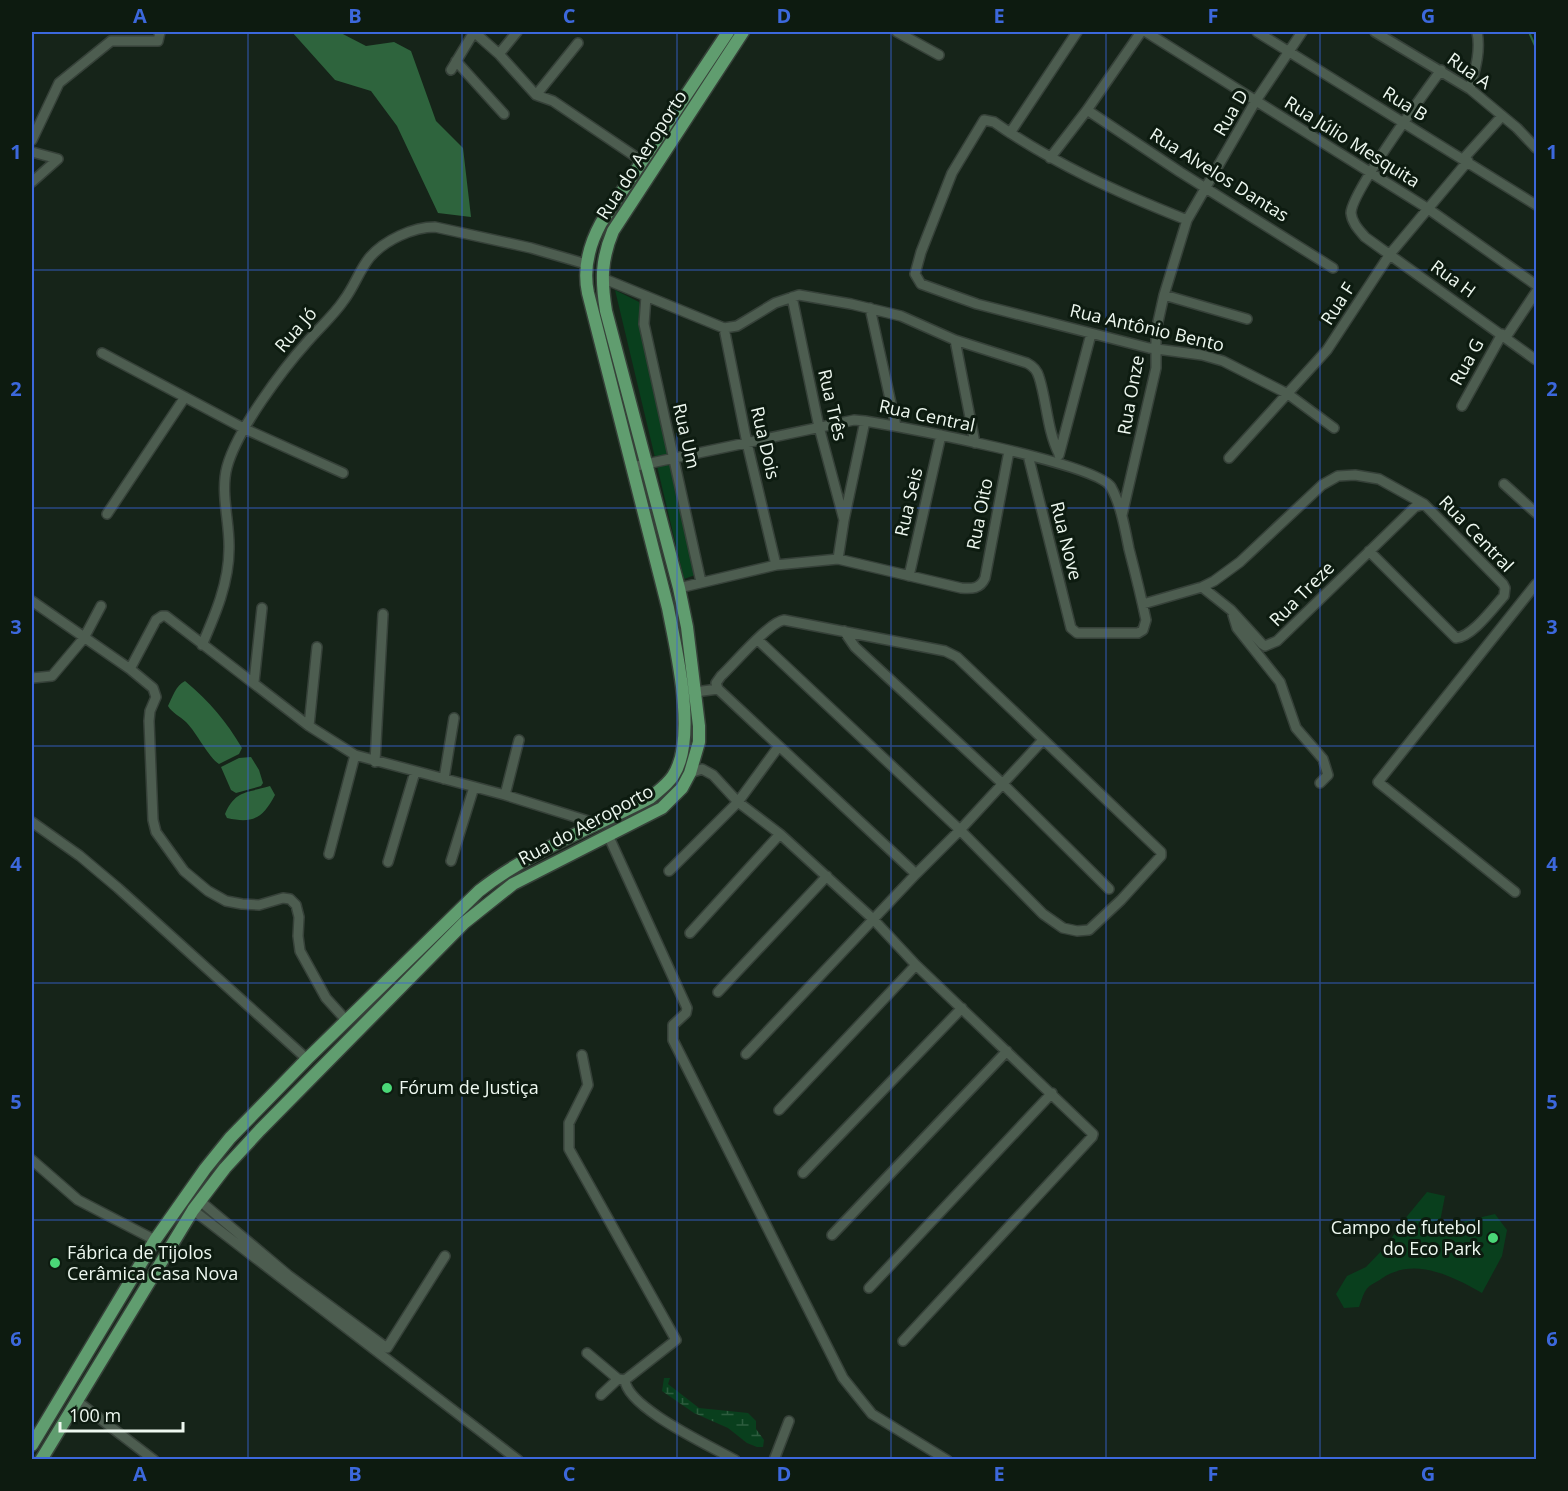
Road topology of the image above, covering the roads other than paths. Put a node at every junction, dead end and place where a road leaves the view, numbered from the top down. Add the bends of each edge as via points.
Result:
1 (160, 32) edge
2 (517, 32) edge
3 (728, 32) edge
4 (743, 32) edge
5 (897, 32) edge
6 (1077, 32) edge
7 (1141, 32) edge
8 (1146, 32) edge
9 (1257, 32) edge
10 (1302, 32) edge
11 (1375, 32) edge
12 (1478, 32) edge
13 (579, 43) dead end
14 (1289, 51) junction
15 (499, 54) junction
16 (939, 55) dead end
17 (1441, 70) junction
18 (1470, 88) junction
19 (536, 95) junction
20 (1256, 102) junction
21 (1087, 110) junction
22 (504, 114) dead end
23 (1502, 116) junction
24 (1404, 123) junction
25 (1010, 133) junction
26 (32, 140) edge
27 (1536, 148) edge
28 (32, 152) edge
29 (1050, 158) junction
30 (1466, 160) junction
31 (642, 161) junction
32 (1372, 173) junction
33 (32, 182) edge
34 (1207, 188) junction
35 (1536, 205) edge
36 (1427, 208) junction
37 (1187, 220) junction
38 (1178, 246) joint
39 (1390, 254) junction
40 (586, 264) junction
41 (1333, 268) dead end
42 (602, 278) junction
43 (1536, 285) edge
44 (1536, 292) edge
45 (1164, 295) junction
46 (646, 296) junction
47 (792, 297) junction
48 (870, 308) junction
49 (1247, 319) dead end
50 (724, 328) junction
51 (1091, 334) junction
52 (1504, 336) junction
53 (955, 340) junction
54 (1156, 349) junction
55 (102, 353) dead end
56 (1536, 360) edge
57 (1288, 394) junction
58 (185, 397) junction
59 (1462, 406) dead end
60 (865, 421) junction
61 (896, 426) junction
62 (819, 427) junction
63 (1334, 428) dead end
64 (245, 429) junction
65 (941, 435) junction
66 (747, 443) junction
67 (975, 443) junction
68 (1009, 451) junction
69 (1028, 455) junction
70 (675, 458) junction
71 (1229, 458) dead end
72 (1058, 459) junction
73 (647, 464) junction
74 (632, 467) junction
75 (343, 473) dead end
76 (1504, 484) dead end
77 (1424, 504) junction
78 (1536, 513) edge
79 (107, 514) dead end
80 (1122, 515) junction
81 (844, 520) junction
82 (1369, 551) junction
83 (838, 559) junction
84 (776, 565) junction
85 (909, 576) junction
86 (701, 582) junction
87 (1536, 584) edge
88 (1202, 587) junction
89 (679, 588) junction
90 (32, 601) edge
91 (1143, 604) junction
92 (101, 606) dead end
93 (262, 608) dead end
94 (1231, 610) junction
95 (383, 614) dead end
96 (844, 631) junction
97 (84, 638) junction
98 (758, 640) junction
99 (202, 645) junction
100 (317, 647) dead end
101 (130, 669) junction
102 (32, 678) edge
103 (254, 682) junction
104 (718, 688) junction
105 (695, 692) junction
106 (454, 718) dead end
107 (309, 726) junction
108 (519, 740) dead end
109 (1043, 740) junction
110 (779, 746) junction
111 (355, 755) junction
112 (375, 762) junction
113 (415, 772) junction
114 (690, 773) junction
115 (444, 778) junction
116 (1320, 783) dead end
117 (1004, 784) junction
118 (474, 787) junction
119 (505, 795) junction
120 (738, 802) junction
121 (32, 822) edge
122 (598, 824) junction
123 (960, 830) junction
124 (780, 834) junction
125 (608, 835) junction
126 (540, 852) junction
127 (329, 854) dead end
128 (451, 861) dead end
129 (388, 862) dead end
130 (547, 866) junction
131 (669, 871) dead end
132 (916, 874) junction
133 (827, 876) junction
134 (1109, 890) dead end
135 (1515, 892) dead end
136 (873, 919) junction
137 (690, 933) dead end
138 (916, 964) junction
139 (718, 992) dead end
140 (962, 1008) junction
141 (346, 1020) junction
142 (1007, 1051) junction
143 (746, 1054) dead end
144 (582, 1055) dead end
145 (307, 1059) junction
146 (286, 1080) junction
147 (298, 1090) junction
148 (1052, 1093) junction
149 (778, 1110) dead end
150 (32, 1160) edge
151 (803, 1173) dead end
152 (197, 1205) junction
153 (832, 1235) dead end
154 (155, 1239) junction
155 (445, 1256) dead end
156 (869, 1288) dead end
157 (903, 1341) dead end
158 (587, 1353) dead end
159 (621, 1380) junction
160 (602, 1395) dead end
161 (76, 1401) junction
162 (789, 1421) dead end
163 (32, 1445) edge
164 (41, 1460) edge
165 (154, 1460) edge
166 (518, 1460) edge
167 (735, 1460) edge
168 (774, 1460) edge
169 (947, 1460) edge

1 - 26 street via 158,41 111,41 59,83
2 - 15 street
3 - 31 main road, Rua do Aeroporto
4 - 42 main road, Rua do Aeroporto via 614,231
5 - 16 street
6 - 25 street
7 - 21 street
8 - 20 street, Rua Júlio Mesquita
9 - 14 street, Rua B
10 - 14 street, Rua D
11 - 17 street, Rua A
12 - 18 street
13 - 19 street
14 - 20 street, Rua D
14 - 24 street, Rua B
15 - 19 street
15 - 22 street via 474,32 454,65
17 - 18 street, Rua A
17 - 24 street
18 - 23 street, Rua A
19 - 31 street via 553,101
20 - 32 street, Rua Júlio Mesquita
20 - 34 street, Rua D
21 - 29 street
21 - 34 street, Rua Alvelos Dantas
23 - 27 street, Rua A
23 - 30 street, Rua F
24 - 30 street, Rua B
24 - 32 street
25 - 29 street
25 - 51 street, Rua Antônio Bento via 990,120 980,123 952,173 915,274 921,284 940,292
28 - 33 street via 58,159
29 - 37 street via 1110,189
30 - 35 street, Rua B
30 - 36 street, Rua F
31 - 40 main road, Rua do Aeroporto via 601,223
32 - 36 street, Rua Júlio Mesquita
32 - 39 street, Rua H via 1353,206 1353,223 1365,237
34 - 37 street, Rua D
34 - 41 street, Rua Alvelos Dantas
36 - 39 street, Rua F
36 - 43 street, Rua Júlio Mesquita
37 - 38 street, Rua D
38 - 45 street, Rua Onze
39 - 52 street, Rua H
39 - 57 street, Rua F via 1339,334
40 - 64 street, Rua Jó via 435,227 410,231 370,257 344,300 292,358
40 - 74 main road, Rua do Aeroporto via 588,293
42 - 46 street
42 - 73 main road, Rua do Aeroporto via 606,311
44 - 52 street, Rua G
45 - 49 street
45 - 54 street, Rua Onze
46 - 50 street
46 - 70 street, Rua Um via 644,324
47 - 48 street
47 - 50 street via 737,326
47 - 62 street, Rua Três
48 - 53 street via 901,316
48 - 61 street
50 - 66 street, Rua Dois
51 - 54 street, Rua Antônio Bento
51 - 72 street
52 - 56 street, Rua H
52 - 59 street, Rua G
53 - 67 street
53 - 72 street via 1033,366
54 - 57 street, Rua Antônio Bento via 1223,361
54 - 80 street, Rua Onze via 1156,368
55 - 58 street
57 - 63 street, Rua Antônio Bento
57 - 71 street, Rua F
58 - 64 street
58 - 79 street
60 - 61 street, Rua Central
60 - 62 street, Rua Central
60 - 81 street
61 - 65 street, Rua Central
62 - 66 street, Rua Central
62 - 81 street, Rua Três
64 - 75 street
64 - 99 street, Rua Jó via 226,471 229,549 223,592
65 - 67 street, Rua Central
65 - 85 street, Rua Seis
66 - 70 street, Rua Central
66 - 84 street, Rua Dois
67 - 68 street, Rua Central
68 - 69 street, Rua Central
68 - 85 street, Rua Oito via 983,583 970,589
69 - 72 street, Rua Central
69 - 91 street, Rua Nove via 1070,624 1077,633 1138,633 1145,627
70 - 73 street, Rua Central
70 - 86 street, Rua Um
72 - 80 street, Rua Central via 1103,479
73 - 74 street, Rua Central
73 - 89 main road, Rua do Aeroporto
74 - 122 main road, Rua do Aeroporto via 668,608 678,658 685,731 678,765 663,787 650,798
76 - 78 street
77 - 82 street, Rua Treze via 1415,507
77 - 82 street, Rua Central via 1505,588 1504,596 1470,632 1460,638 1452,636
77 - 88 street, Rua Central via 1379,479 1338,476 1322,485 1228,572
80 - 91 street, Rua Central
81 - 83 street
82 - 94 street, Rua Treze via 1271,645 1262,644
83 - 84 street
83 - 85 street
84 - 86 street
86 - 89 street
87 - 135 street via 1378,782
88 - 91 street, Rua Central
88 - 94 street, Rua Treze
89 - 105 main road, Rua do Aeroporto
90 - 97 street
92 - 97 street
93 - 103 street
94 - 116 street via 1237,628 1280,682 1296,728 1323,759 1328,775
95 - 112 street
96 - 98 street via 784,620 777,621
96 - 109 street via 945,651 957,657
96 - 117 street via 855,647
97 - 101 street
97 - 102 street via 52,676
98 - 104 street via 721,676 716,683
98 - 123 street
99 - 101 street via 162,616 156,620
99 - 103 street
100 - 107 street
101 - 141 street via 153,688 156,697 149,722 156,832 184,871 226,901 259,905 290,899 296,905 300,951 326,998
103 - 107 street
104 - 105 street
104 - 110 street
105 - 114 main road, Rua do Aeroporto via 699,742
106 - 115 street
107 - 111 street
108 - 119 street
109 - 117 street
109 - 123 street via 1161,852 1158,861 1089,930 1077,931 1063,928 1043,914
110 - 120 street
110 - 132 street
111 - 112 street
111 - 127 street
112 - 113 street
113 - 115 street
113 - 129 street
114 - 120 street via 702,770 713,775
114 - 125 main road, Rua do Aeroporto via 682,788 662,808
115 - 118 street
117 - 123 street
117 - 134 street
118 - 119 street
118 - 128 street
119 - 122 street
120 - 124 street
120 - 131 street
121 - 145 street via 118,888
122 - 126 main road, Rua do Aeroporto
123 - 132 street
124 - 133 street
124 - 137 street
125 - 130 main road, Rua do Aeroporto
125 - 169 street via 687,1008 673,1025 673,1040 843,1378 872,1414
126 - 130 main road
126 - 141 main road, Rua do Aeroporto via 479,891
130 - 147 main road, Rua do Aeroporto via 497,895 464,923
132 - 136 street
133 - 136 street
133 - 139 street
136 - 138 street
136 - 143 street
138 - 140 street
138 - 149 street
140 - 142 street
140 - 151 street
141 - 145 main road, Rua do Aeroporto
142 - 148 street
142 - 153 street
144 - 159 street via 588,1085 569,1122 569,1149 676,1340
145 - 146 main road, Rua do Aeroporto
146 - 147 main road
146 - 154 main road, Rua do Aeroporto via 230,1138
147 - 152 main road, Rua do Aeroporto via 225,1168
148 - 156 street
148 - 157 street via 1092,1130 1092,1137
150 - 154 street via 78,1200
152 - 155 street via 387,1347
152 - 161 main road, Rua do Aeroporto
152 - 166 street
154 - 163 main road, Rua do Aeroporto
158 - 159 street
159 - 160 street
159 - 167 street via 632,1396 665,1421
161 - 164 main road, Rua do Aeroporto
161 - 165 street
162 - 168 street

